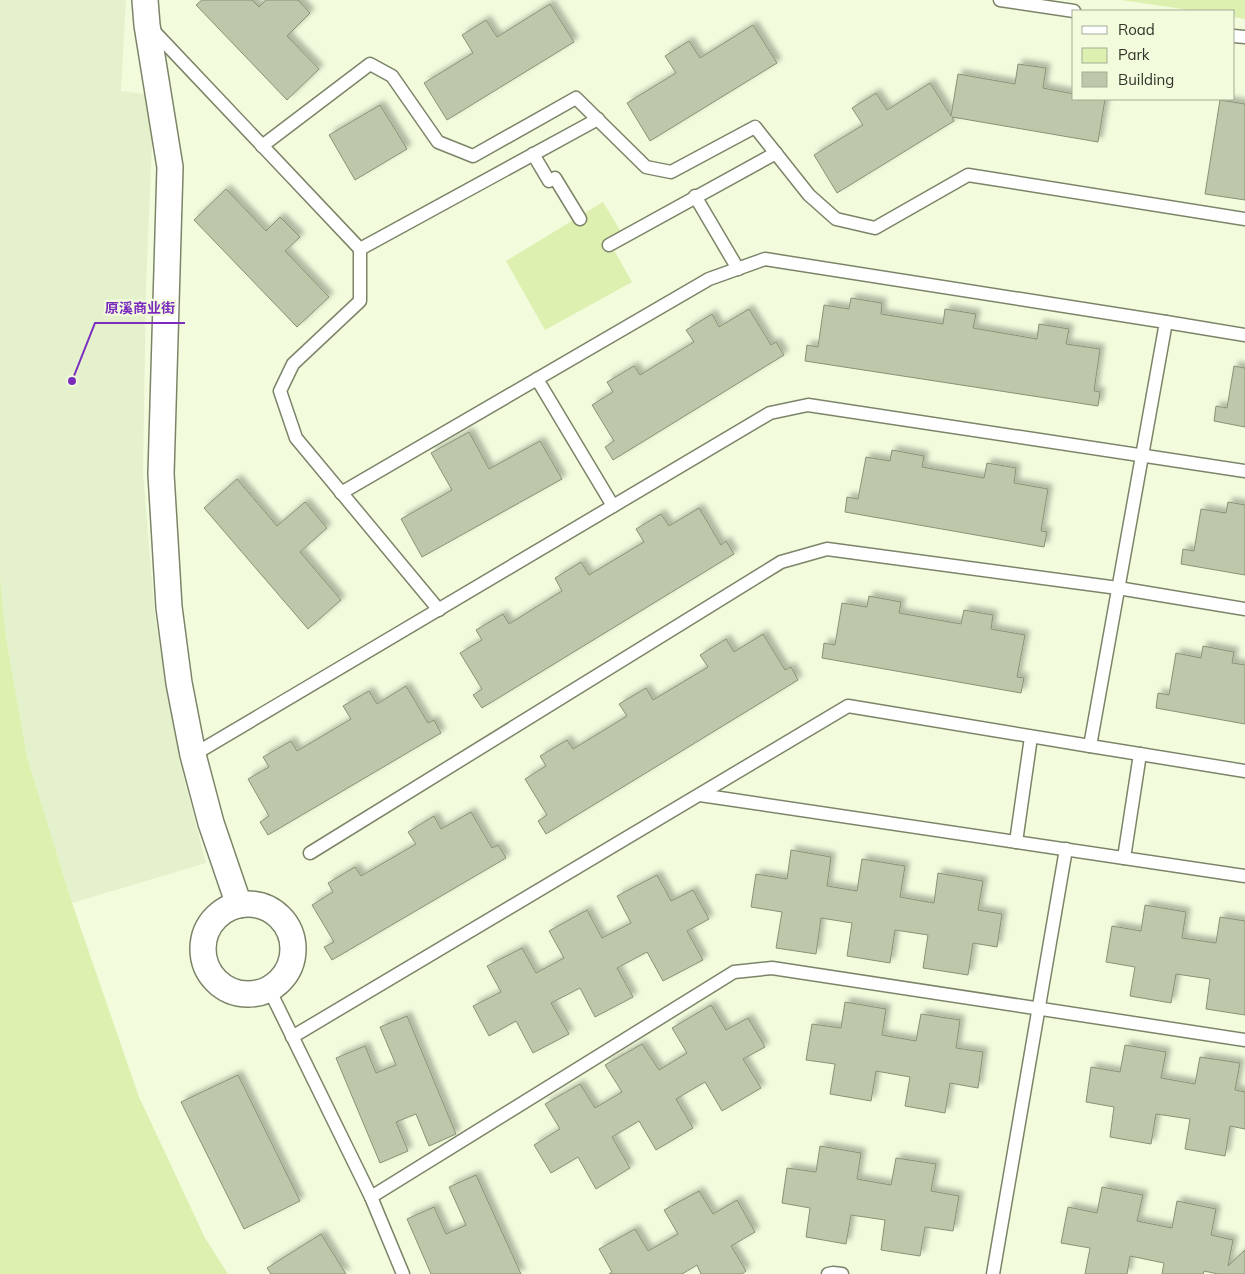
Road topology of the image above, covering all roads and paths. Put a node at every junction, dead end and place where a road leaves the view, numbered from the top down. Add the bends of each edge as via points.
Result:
1 (145, 0) edge
2 (1000, 0) edge
3 (1072, 11) edge
4 (148, 24) junction
5 (598, 119) junction
6 (262, 146) junction
7 (533, 154) junction
8 (776, 154) junction
9 (696, 196) junction
10 (580, 218) dead end
11 (1245, 219) edge
12 (609, 246) dead end
13 (360, 249) junction
14 (738, 269) junction
15 (1166, 322) junction
16 (1245, 335) edge
17 (537, 379) junction
18 (1142, 455) junction
19 (1245, 471) edge
20 (341, 493) junction
21 (613, 506) junction
22 (1118, 588) junction
23 (1245, 609) edge
24 (439, 610) junction
25 (1031, 737) junction
26 (1090, 746) junction
27 (1140, 754) junction
28 (193, 755) junction
29 (1245, 770) edge
30 (700, 795) junction
31 (1016, 842) junction
32 (1066, 849) junction
33 (310, 852) dead end
34 (1124, 858) junction
35 (1245, 876) edge
36 (240, 905) junction
37 (269, 989) junction
38 (1039, 1008) junction
39 (292, 1037) junction
40 (1245, 1040) edge
41 (372, 1198) junction
42 (403, 1274) edge
43 (828, 1274) edge
44 (842, 1274) edge
45 (993, 1274) edge

1 - 4 street
2 - 3 lane
4 - 6 lane
4 - 28 street via 170,167 161,474 169,607
5 - 6 lane via 576,98 473,156 438,142 392,76 370,64
5 - 7 lane
5 - 8 lane via 646,166 671,172 755,127
6 - 13 lane
7 - 10 lane via 550,181 555,178
7 - 13 lane
8 - 9 lane
8 - 11 lane via 809,195 836,220 875,228 968,175
9 - 12 lane
9 - 14 lane
13 - 20 lane via 360,300 293,364 280,391 296,438
14 - 15 lane via 766,260
14 - 17 lane via 709,279
15 - 16 lane
15 - 18 lane
17 - 20 lane
17 - 21 lane
18 - 19 lane
18 - 21 lane via 808,405 770,413
18 - 22 lane
20 - 24 lane
21 - 24 lane
22 - 23 lane
22 - 26 lane
22 - 33 lane via 827,549 781,562
24 - 28 lane
25 - 26 lane
25 - 30 lane via 848,706
25 - 31 lane
26 - 27 lane
27 - 29 lane
27 - 34 lane
28 - 36 street via 211,823
30 - 31 lane
30 - 39 lane
31 - 32 lane
32 - 34 lane
32 - 38 lane
34 - 35 lane
36 - 37 street via 265,907 285,923 291,934 292,960 287,972
36 - 37 street via 227,909 209,927 204,938 206,964 220,985 231,991 244,994
37 - 39 lane
38 - 40 lane
38 - 41 lane via 772,968 734,972
38 - 45 lane
39 - 41 lane
41 - 42 lane
43 - 44 lane

